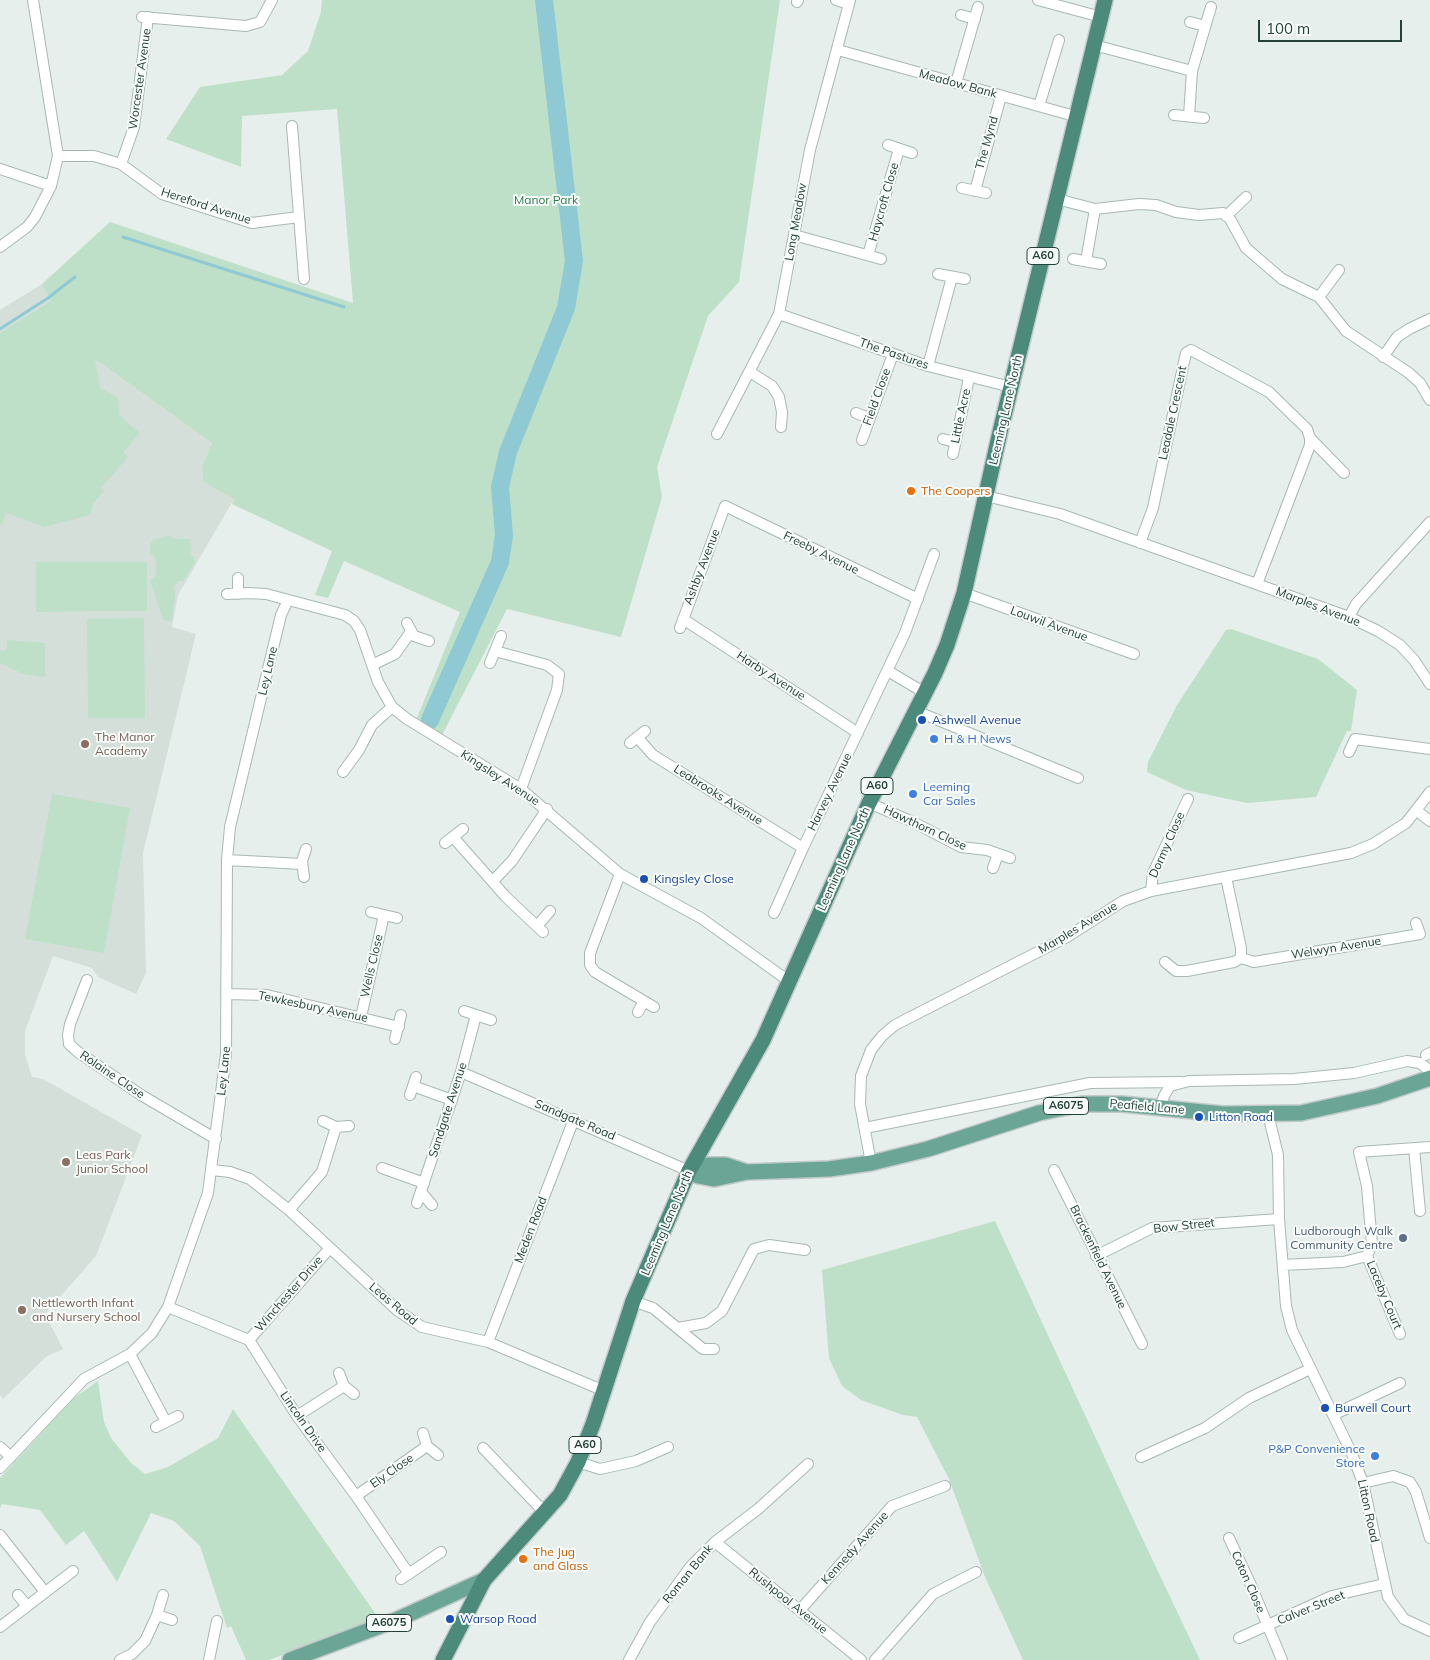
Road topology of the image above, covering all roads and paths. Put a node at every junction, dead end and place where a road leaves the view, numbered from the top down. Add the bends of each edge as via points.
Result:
1 (33, 0) edge
2 (272, 0) edge
3 (836, 0) edge
4 (1038, 0) edge
5 (1105, 0) edge
6 (850, 2) edge
7 (978, 7) dead end
8 (1211, 7) dead end
9 (961, 15) dead end
10 (1101, 17) junction
11 (975, 19) junction
12 (1190, 22) dead end
13 (1205, 26) junction
14 (1059, 40) dead end
15 (1094, 45) junction
16 (838, 50) junction
17 (1192, 70) junction
18 (956, 83) junction
19 (1001, 96) junction
20 (1039, 106) junction
21 (1174, 115) dead end
22 (1189, 116) junction
23 (1078, 117) junction
24 (1204, 118) dead end
25 (292, 126) dead end
26 (888, 145) dead end
27 (900, 149) junction
28 (912, 153) dead end
29 (58, 156) junction
30 (121, 164) junction
31 (0, 169) edge
32 (51, 186) junction
33 (962, 188) dead end
34 (975, 191) junction
35 (986, 193) dead end
36 (1246, 197) dead end
37 (1057, 199) junction
38 (1095, 208) junction
39 (1226, 216) junction
40 (299, 217) junction
41 (794, 235) junction
42 (0, 247) edge
43 (868, 255) junction
44 (881, 258) dead end
45 (1072, 259) dead end
46 (1086, 261) junction
47 (1101, 264) dead end
48 (1339, 270) dead end
49 (938, 274) dead end
50 (952, 277) junction
51 (304, 279) dead end
52 (965, 279) dead end
53 (1319, 297) junction
54 (779, 314) junction
55 (1430, 319) edge
56 (893, 354) junction
57 (1384, 356) junction
58 (928, 366) junction
59 (750, 372) junction
60 (969, 378) junction
61 (1011, 387) junction
62 (1430, 400) edge
63 (856, 413) dead end
64 (869, 418) junction
65 (780, 427) dead end
66 (717, 434) dead end
67 (1310, 438) junction
68 (943, 439) dead end
69 (862, 440) dead end
70 (955, 442) junction
71 (953, 454) dead end
72 (1344, 473) dead end
73 (986, 496) junction
74 (725, 506) joint
75 (1430, 522) edge
76 (1140, 543) junction
77 (934, 554) dead end
78 (238, 578) dead end
79 (1257, 584) junction
80 (964, 593) junction
81 (227, 594) dead end
82 (238, 594) junction
83 (918, 599) junction
84 (288, 600) junction
85 (1349, 617) junction
86 (681, 624) joint
87 (501, 636) dead end
88 (429, 641) dead end
89 (495, 651) junction
90 (1134, 654) dead end
91 (490, 663) dead end
92 (372, 664) junction
93 (888, 671) junction
94 (1430, 684) edge
95 (925, 692) junction
96 (392, 707) junction
97 (916, 711) junction
98 (858, 733) junction
99 (637, 737) dead end
100 (1430, 749) edge
101 (1349, 752) dead end
102 (343, 772) dead end
103 (1078, 778) dead end
104 (521, 789) junction
105 (1430, 792) edge
106 (1188, 799) dead end
107 (869, 803) junction
108 (547, 809) junction
109 (1418, 811) junction
110 (1430, 821) edge
111 (463, 829) dead end
112 (453, 837) junction
113 (445, 844) dead end
114 (803, 848) junction
115 (306, 849) dead end
116 (998, 854) junction
117 (1010, 858) dead end
118 (226, 860) junction
119 (302, 864) junction
120 (993, 868) dead end
121 (620, 874) junction
122 (304, 877) dead end
123 (1226, 877) junction
124 (493, 881) junction
125 (1151, 891) junction
126 (550, 911) dead end
127 (371, 912) dead end
128 (774, 913) dead end
129 (384, 915) junction
130 (397, 918) dead end
131 (1416, 923) dead end
132 (1241, 958) junction
133 (1164, 962) dead end
134 (87, 980) dead end
135 (790, 982) junction
136 (226, 994) junction
137 (644, 1001) junction
138 (654, 1007) dead end
139 (464, 1011) dead end
140 (638, 1012) dead end
141 (401, 1015) dead end
142 (476, 1015) junction
143 (360, 1017) junction
144 (490, 1020) dead end
145 (399, 1027) junction
146 (396, 1039) dead end
147 (1430, 1071) edge
148 (461, 1072) junction
149 (1430, 1078) edge
150 (1181, 1082) junction
151 (413, 1086) dead end
152 (452, 1100) junction
153 (1160, 1108) junction
154 (1268, 1114) junction
155 (574, 1119) junction
156 (323, 1121) dead end
157 (349, 1126) dead end
158 (336, 1127) junction
159 (865, 1128) junction
160 (216, 1139) junction
161 (1430, 1147) edge
162 (1414, 1148) junction
163 (871, 1163) junction
164 (382, 1168) dead end
165 (212, 1170) junction
166 (1054, 1170) dead end
167 (689, 1171) junction
168 (422, 1187) junction
169 (417, 1203) dead end
170 (432, 1205) dead end
171 (289, 1210) junction
172 (1420, 1210) dead end
173 (1279, 1219) junction
174 (329, 1249) junction
175 (805, 1250) dead end
176 (1096, 1256) junction
177 (1367, 1256) junction
178 (1283, 1264) junction
179 (633, 1301) junction
180 (168, 1307) junction
181 (678, 1328) junction
182 (1400, 1334) dead end
183 (249, 1340) junction
184 (488, 1342) junction
185 (1142, 1344) dead end
186 (714, 1349) dead end
187 (130, 1354) junction
188 (1310, 1369) junction
189 (339, 1373) dead end
190 (1400, 1383) dead end
191 (344, 1386) junction
192 (602, 1390) junction
193 (354, 1394) dead end
194 (1333, 1415) junction
195 (178, 1416) dead end
196 (298, 1416) junction
197 (166, 1422) junction
198 (156, 1427) dead end
199 (423, 1433) dead end
200 (427, 1446) junction
201 (0, 1447) edge
202 (668, 1447) dead end
203 (483, 1448) dead end
204 (438, 1455) dead end
205 (11, 1457) junction
206 (1141, 1457) dead end
207 (578, 1462) junction
208 (808, 1464) dead end
209 (0, 1468) edge
210 (1363, 1483) junction
211 (945, 1486) dead end
212 (356, 1496) junction
213 (544, 1512) junction
214 (0, 1535) edge
215 (1229, 1538) dead end
216 (1430, 1538) edge
217 (714, 1542) junction
218 (441, 1552) dead end
219 (73, 1571) dead end
220 (976, 1572) dead end
221 (484, 1580) junction
222 (1384, 1584) junction
223 (45, 1592) junction
224 (18, 1595) dead end
225 (163, 1595) dead end
226 (27, 1606) junction
227 (800, 1610) junction
228 (157, 1615) junction
229 (172, 1620) dead end
230 (217, 1621) dead end
231 (0, 1626) edge
232 (1267, 1626) junction
233 (1430, 1631) edge
234 (1239, 1638) dead end
235 (120, 1660) edge
236 (209, 1660) edge
237 (290, 1660) edge
238 (444, 1660) edge
239 (629, 1660) edge
240 (861, 1660) edge
241 (875, 1660) edge
242 (1282, 1660) edge

1 - 29 street
2 - 30 street, Worcester Avenue via 260,22 246,26 145,17 134,128
3 - 6 street
4 - 10 street
5 - 10 highway, Leeming Lane North / A60
6 - 16 street, Long Meadow
7 - 11 street
8 - 13 street
9 - 11 street
10 - 15 highway, Leeming Lane North / A60
11 - 18 street
12 - 13 street
13 - 17 street
14 - 20 street
15 - 17 street
15 - 23 highway, Leeming Lane North / A60
16 - 18 street, Meadow Bank
16 - 41 street, Long Meadow via 810,150
17 - 22 street
18 - 19 street, Meadow Bank
19 - 20 street, Meadow Bank
19 - 34 street, The Mynd
20 - 23 street, Meadow Bank
21 - 22 street
22 - 24 street
23 - 37 highway, Leeming Lane North / A60
25 - 40 street
26 - 27 street
27 - 28 street
27 - 43 street, Haycroft Close
29 - 30 street via 94,156
29 - 32 street
30 - 40 street, Hereford Avenue via 162,194 252,223
31 - 32 street
32 - 42 street via 27,227
33 - 34 street
34 - 35 street
36 - 39 street
37 - 38 street
37 - 61 highway, Leeming Lane North / A60
38 - 39 street via 1156,205 1176,212 1199,215 1224,213
38 - 46 street
39 - 53 street via 1246,248 1262,262 1282,278
40 - 51 street
41 - 43 street, Haycroft Close
41 - 54 street, Long Meadow
43 - 44 street, Haycroft Close
45 - 46 street
46 - 47 street
48 - 53 street
49 - 50 street
50 - 52 street
50 - 58 street
53 - 57 street via 1346,331
54 - 56 street, The Pastures
54 - 59 street, Long Meadow
55 - 57 street via 1398,337
56 - 58 street, The Pastures
56 - 64 street, Field Close
57 - 62 street via 1420,383
58 - 60 street, The Pastures
59 - 65 street via 772,386 779,397
59 - 66 street, Long Meadow
60 - 61 street, The Pastures
60 - 70 street, Little Acre
61 - 73 highway, Leeming Lane North / A60
63 - 64 street
64 - 69 street, Field Close
67 - 72 street
67 - 76 street, Leadale Crescent via 1307,430 1268,392 1191,350 1186,353 1153,508
67 - 79 street
68 - 70 street
70 - 71 street, Little Acre
73 - 76 street, Marples Avenue via 1060,514
73 - 80 highway, Leeming Lane North / A60
74 - 83 street, Freeby Avenue
74 - 86 street, Ashby Avenue
75 - 85 street via 1356,604
76 - 79 street, Marples Avenue
77 - 83 street, Harvey Avenue
78 - 82 street
79 - 85 street, Marples Avenue
80 - 90 street, Louwil Avenue
80 - 95 highway, Leeming Lane North / A60 via 947,645
81 - 82 street, Kingsley Avenue
82 - 84 street, Kingsley Avenue via 266,594
83 - 93 street, Harvey Avenue
84 - 92 street, Kingsley Avenue via 336,612 354,621
84 - 118 street, Ley Lane via 281,615 230,827
85 - 94 street, Marples Avenue via 1378,630 1400,645
86 - 98 street, Harby Avenue
87 - 89 street
88 - 92 street via 409,628 395,654
89 - 91 street
89 - 104 street via 547,665 559,674 557,690
92 - 96 street, Kingsley Avenue via 385,698
93 - 95 street
93 - 98 street, Harvey Avenue
95 - 97 highway, Leeming Lane North / A60
96 - 102 street via 372,725
96 - 104 street, Kingsley Avenue
97 - 103 street
97 - 107 highway, Leeming Lane North / A60
98 - 114 street, Harvey Avenue
99 - 114 street, Leabrooks Avenue via 652,755
100 - 101 street via 1355,739
104 - 108 street, Kingsley Avenue
105 - 109 street, Marples Avenue
106 - 125 street, Dormy Close via 1153,873
107 - 116 street, Hawthorn Close via 914,822 961,848
107 - 135 highway, Leeming Lane North / A60
108 - 121 street, Kingsley Avenue
108 - 124 street via 512,861
109 - 110 street
109 - 123 street, Marples Avenue via 1392,834 1351,853
111 - 112 street
112 - 113 street
112 - 124 street
114 - 128 street, Harvey Avenue
115 - 119 street
116 - 117 street, Hawthorn Close
116 - 120 street
118 - 119 street
118 - 136 street, Ley Lane
119 - 122 street
121 - 135 street, Kingsley Avenue via 701,918
121 - 137 street via 590,953 590,965 595,972
123 - 125 street, Marples Avenue
123 - 132 street
124 - 126 street via 540,929
125 - 159 street, Marples Avenue via 1123,901 1067,937 895,1025 876,1043 864,1064 859,1092
127 - 129 street
129 - 130 street
129 - 143 street, Wells Close
131 - 132 street, Welwyn Avenue via 1420,934 1254,962
132 - 133 street, Welwyn Avenue via 1187,971 1176,971
134 - 160 street, Rolaine Close via 70,1024 69,1044 141,1095
135 - 167 highway, Leeming Lane North / A60 via 763,1040
136 - 143 street, Tewkesbury Avenue via 267,995
136 - 160 street, Ley Lane via 226,1054
137 - 138 street
137 - 140 street
139 - 142 street
141 - 145 street
142 - 144 street
142 - 148 street, Sandgate Avenue
143 - 145 street, Tewkesbury Avenue
145 - 146 street
147 - 150 street via 1407,1061 1354,1073 1294,1079
148 - 152 street, Sandgate Avenue
148 - 155 street, Sandgate Road
149 - 154 main road, Peafield Lane / A6075 via 1342,1105 1301,1113
150 - 153 street via 1170,1086
150 - 159 street via 1090,1083
151 - 152 street
152 - 168 street, Sandgate Avenue
153 - 154 main road, Peafield Lane / A6075
153 - 163 main road, Peafield Lane / A6075 via 1100,1103 1061,1107 928,1149
154 - 173 street, Litton Road via 1278,1156
155 - 167 street, Sandgate Road
155 - 184 street, Meden Road
156 - 158 street
157 - 158 street
158 - 171 street via 322,1172
159 - 163 street, Marples Avenue
160 - 165 street, Ley Lane
161 - 162 street
162 - 172 street
162 - 177 street via 1359,1152 1369,1205 1372,1244
163 - 167 main road, Peafield Lane / A6075 via 819,1170 747,1172 714,1179
164 - 168 street
165 - 171 street, Leas Road via 250,1178
165 - 180 street, Ley Lane via 208,1193
166 - 176 street, Brackenfield Avenue
167 - 179 highway, Leeming Lane North / A60
168 - 169 street, Sandgate Avenue
168 - 170 street
171 - 174 street, Leas Road
173 - 176 street, Bow Street via 1152,1228
173 - 178 street, Litton Road
174 - 183 street, Winchester Drive
174 - 184 street, Leas Road via 397,1310 422,1327
175 - 181 street via 769,1245 754,1249 722,1311 706,1323
176 - 185 street, Brackenfield Avenue
177 - 178 street via 1343,1262
177 - 182 street, Laceby Court
178 - 188 street, Litton Road via 1292,1330
179 - 181 street via 653,1308
179 - 192 highway, Leeming Lane North / A60
180 - 183 street
180 - 187 street, Ley Lane via 152,1333
181 - 186 street via 703,1349
183 - 196 street, Lincoln Drive
184 - 192 street, Leas Road
187 - 197 street
187 - 205 street, Ley Lane via 84,1379
188 - 194 street, Litton Road
188 - 206 street via 1249,1398 1205,1428
189 - 191 street
190 - 194 street
191 - 193 street
191 - 196 street
192 - 207 highway, Leeming Lane North / A60
194 - 210 street, Litton Road
195 - 197 street
196 - 212 street, Lincoln Drive
197 - 198 street
199 - 200 street
200 - 204 street
200 - 212 street, Ely Close
201 - 205 street
202 - 207 street via 636,1461 600,1469
203 - 213 street
205 - 209 street, Ley Lane
207 - 213 highway, Leeming Lane North / A60 via 560,1495
208 - 217 street, Roman Bank via 758,1509
210 - 216 street via 1393,1476 1410,1482
210 - 222 street, Litton Road
211 - 227 street, Kennedy Avenue via 892,1506
212 - 218 street, Lincoln Drive via 405,1577
213 - 221 highway, Leeming Lane North / A60
214 - 223 street
215 - 232 street, Coton Close
217 - 227 street, Rushpool Avenue
217 - 239 street, Roman Bank via 691,1566 650,1622
219 - 223 street
220 - 241 street via 933,1594
221 - 237 main road, A6075 via 396,1620
221 - 238 highway, A60
222 - 232 street, Calver Street via 1332,1596
222 - 233 street, Litton Road via 1391,1603 1404,1619
223 - 226 street
224 - 226 street
225 - 228 street
226 - 231 street
227 - 240 street, Rushpool Avenue
228 - 229 street
228 - 235 street via 145,1641
230 - 236 street
232 - 234 street, Calver Street
232 - 242 street, Coton Close

